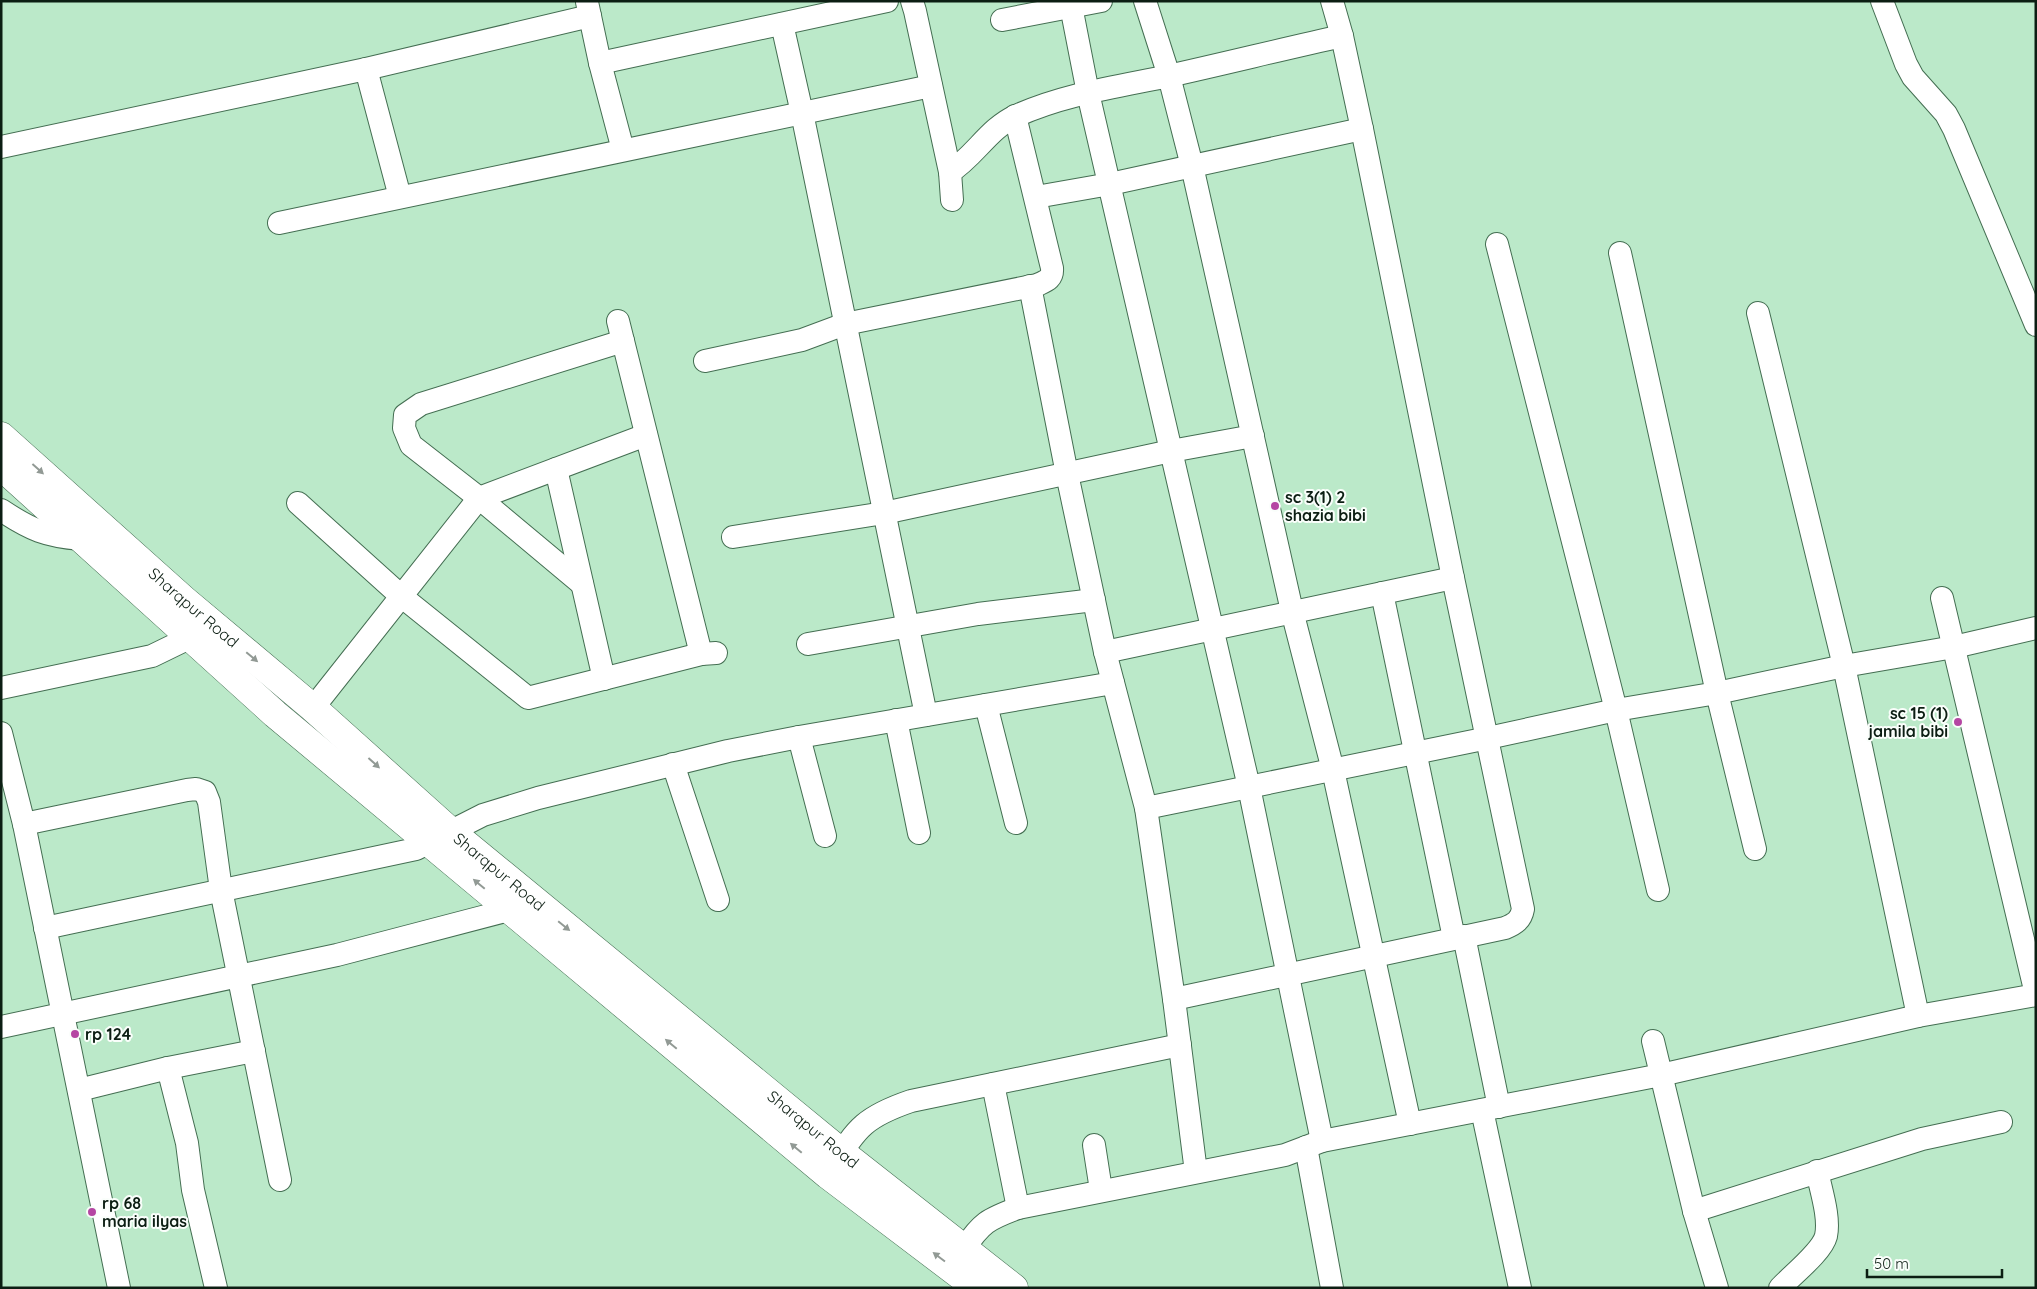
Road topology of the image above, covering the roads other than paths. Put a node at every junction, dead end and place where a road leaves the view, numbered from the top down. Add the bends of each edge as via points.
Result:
1 (887, 1) edge
2 (912, 1) edge
3 (1101, 1) edge
4 (1145, 1) edge
5 (1332, 1) edge
6 (1882, 1) edge
7 (1070, 4) edge
8 (589, 9) edge
9 (1002, 20) dead end
10 (782, 24) junction
11 (1342, 36) junction
12 (600, 62) junction
13 (366, 68) junction
14 (1169, 76) junction
15 (932, 86) junction
16 (1088, 93) junction
17 (802, 113) junction
18 (1015, 116) junction
19 (1362, 128) junction
20 (1, 146) edge
21 (624, 150) junction
22 (1192, 166) junction
23 (950, 172) junction
24 (1110, 184) junction
25 (400, 197) junction
26 (1036, 197) junction
27 (952, 200) dead end
28 (279, 223) dead end
29 (1497, 244) dead end
30 (1620, 253) dead end
31 (1030, 286) junction
32 (1758, 313) dead end
33 (845, 324) junction
34 (2036, 325) edge
35 (705, 361) dead end
36 (646, 435) junction
37 (1, 436) edge
38 (1253, 436) junction
39 (1171, 452) junction
40 (1, 466) edge
41 (556, 469) junction
42 (1067, 474) junction
43 (479, 498) junction
44 (298, 503) dead end
45 (1, 510) edge
46 (884, 513) junction
47 (733, 537) dead end
48 (81, 539) junction
49 (1453, 578) junction
50 (582, 584) junction
51 (1382, 593) junction
52 (401, 596) junction
53 (1942, 598) dead end
54 (1094, 600) junction
55 (1292, 611) junction
56 (908, 628) junction
57 (2036, 628) edge
58 (1213, 630) junction
59 (191, 637) junction
60 (808, 644) dead end
61 (1954, 647) junction
62 (1105, 652) junction
63 (1844, 666) junction
64 (604, 679) junction
65 (1113, 683) junction
66 (1, 688) edge
67 (1717, 693) junction
68 (986, 705) junction
69 (313, 708) junction
70 (1616, 710) junction
71 (926, 715) junction
72 (896, 720) junction
73 (1, 732) edge
74 (799, 737) junction
75 (1488, 738) junction
76 (1417, 753) junction
77 (673, 764) junction
78 (1333, 770) junction
79 (1249, 787) junction
80 (1146, 808) junction
81 (1016, 823) dead end
82 (24, 824) junction
83 (919, 833) dead end
84 (826, 836) dead end
85 (439, 837) junction
86 (1754, 849) dead end
87 (221, 890) junction
88 (1658, 890) dead end
89 (718, 900) dead end
90 (509, 910) junction
91 (45, 928) junction
92 (1459, 937) junction
93 (1374, 955) junction
94 (1287, 974) junction
95 (238, 976) junction
96 (2036, 994) edge
97 (1174, 999) junction
98 (63, 1013) junction
99 (1918, 1016) junction
100 (1, 1027) edge
101 (1653, 1041) dead end
102 (1180, 1045) junction
103 (254, 1051) junction
104 (168, 1068) junction
105 (1661, 1075) junction
106 (993, 1084) junction
107 (79, 1090) junction
108 (1491, 1108) junction
109 (2002, 1122) dead end
110 (1410, 1124) junction
111 (1314, 1144) junction
112 (1094, 1145) dead end
113 (835, 1164) junction
114 (1196, 1172) junction
115 (1817, 1172) junction
116 (280, 1180) dead end
117 (1101, 1190) junction
118 (1018, 1208) junction
119 (1694, 1211) junction
120 (964, 1249) junction
121 (119, 1288) edge
122 (216, 1288) edge
123 (977, 1288) edge
124 (1014, 1288) edge
125 (1332, 1288) edge
126 (1520, 1288) edge
127 (1717, 1288) edge
128 (1780, 1288) edge

1 - 10 street
2 - 15 street
3 - 7 street
4 - 14 street
5 - 11 street
6 - 34 street via 1906,64 1954,129
7 - 9 street
7 - 16 street
8 - 12 street
8 - 13 street
10 - 12 street
10 - 17 street
11 - 14 street
11 - 19 street
12 - 21 street
13 - 20 street
13 - 25 street
14 - 16 street
14 - 22 street
15 - 17 street
15 - 23 street
16 - 18 street
16 - 24 street
17 - 21 street
17 - 33 street
18 - 23 street via 997,127 961,165
18 - 26 street
19 - 22 street
19 - 49 street
21 - 25 street
22 - 24 street
22 - 38 street
23 - 27 street
24 - 26 street
24 - 39 street
25 - 28 street
26 - 31 street via 1052,273 1045,282
29 - 70 street
30 - 67 street
31 - 33 street
31 - 42 street
32 - 63 street
33 - 35 street via 802,340
33 - 46 street
36 - 41 street
36 - 43 street via 620,331 421,404 405,415 404,428 411,445
36 - 64 street via 708,653
37 -> 69 main road, Sharqpur Road via 183,599
38 - 39 street
38 - 55 street
39 - 42 street
39 - 58 street
40 - 48 main road, Sharqpur Road
41 - 43 street
41 - 50 street
42 - 46 street
42 - 54 street
43 - 50 street
43 - 52 street
44 - 52 street
45 - 48 street via 41,533
46 - 47 street
46 - 56 street
48 - 59 main road, Sharqpur Road
49 - 51 street
49 - 75 street
50 - 64 street
51 - 55 street
51 - 76 street
52 - 64 street via 528,698
52 - 69 street
53 - 61 street
54 - 56 street via 978,614
54 - 62 street
55 - 58 street
55 - 78 street
56 - 60 street
56 - 71 street
57 - 61 street
58 - 62 street
58 - 79 street
59 - 66 street via 152,656
59 - 85 main road, Sharqpur Road via 275,714
61 - 63 street
61 - 96 street
62 - 65 street
63 - 67 street
63 - 99 street
65 - 68 street
65 - 80 street
67 - 70 street
67 - 86 street
68 - 71 street
68 - 81 street
69 -> 85 main road, Sharqpur Road
70 - 75 street
70 - 88 street
71 - 72 street
72 - 74 street
72 - 83 street
73 - 82 street
74 - 77 street
74 - 84 street
75 - 76 street
75 - 92 street via 1524,909 1521,918 1512,925
76 - 78 street
76 - 92 street
77 - 85 street via 483,815
77 - 89 street
78 - 79 street
78 - 93 street
79 - 80 street
79 - 94 street
80 - 97 street
82 - 87 street via 187,790 203,790 208,796
82 - 91 street
85 - 87 street via 409,850
90 -> 85 main road, Sharqpur Road
85 -> 113 main road, Sharqpur Road
87 - 91 street
87 - 95 street
90 - 95 street via 337,955
113 -> 90 main road, Sharqpur Road
91 - 98 street
92 - 93 street
92 - 108 street
93 - 94 street
93 - 110 street
94 - 97 street
94 - 111 street
95 - 98 street
95 - 103 street
96 - 99 street
97 - 102 street
98 - 100 street
98 - 107 street
99 - 105 street
101 - 105 street
102 - 106 street
102 - 114 street
103 - 104 street
103 - 116 street
104 - 107 street
104 - 122 street
105 - 108 street
105 - 119 street
106 - 113 street via 892,1107 864,1123 849,1139
106 - 118 street
107 - 121 street
108 - 110 street
108 - 126 street
109 - 115 street via 1922,1139
110 - 111 street
111 - 114 street via 1285,1155
111 - 125 street
112 - 117 street
113 - 120 main road, Sharqpur Road
123 -> 113 main road, Sharqpur Road
114 - 117 street
115 - 119 street
115 - 128 street via 1826,1237
117 - 118 street
118 - 120 street via 987,1221 973,1234
119 - 127 street
120 - 124 main road, Sharqpur Road

